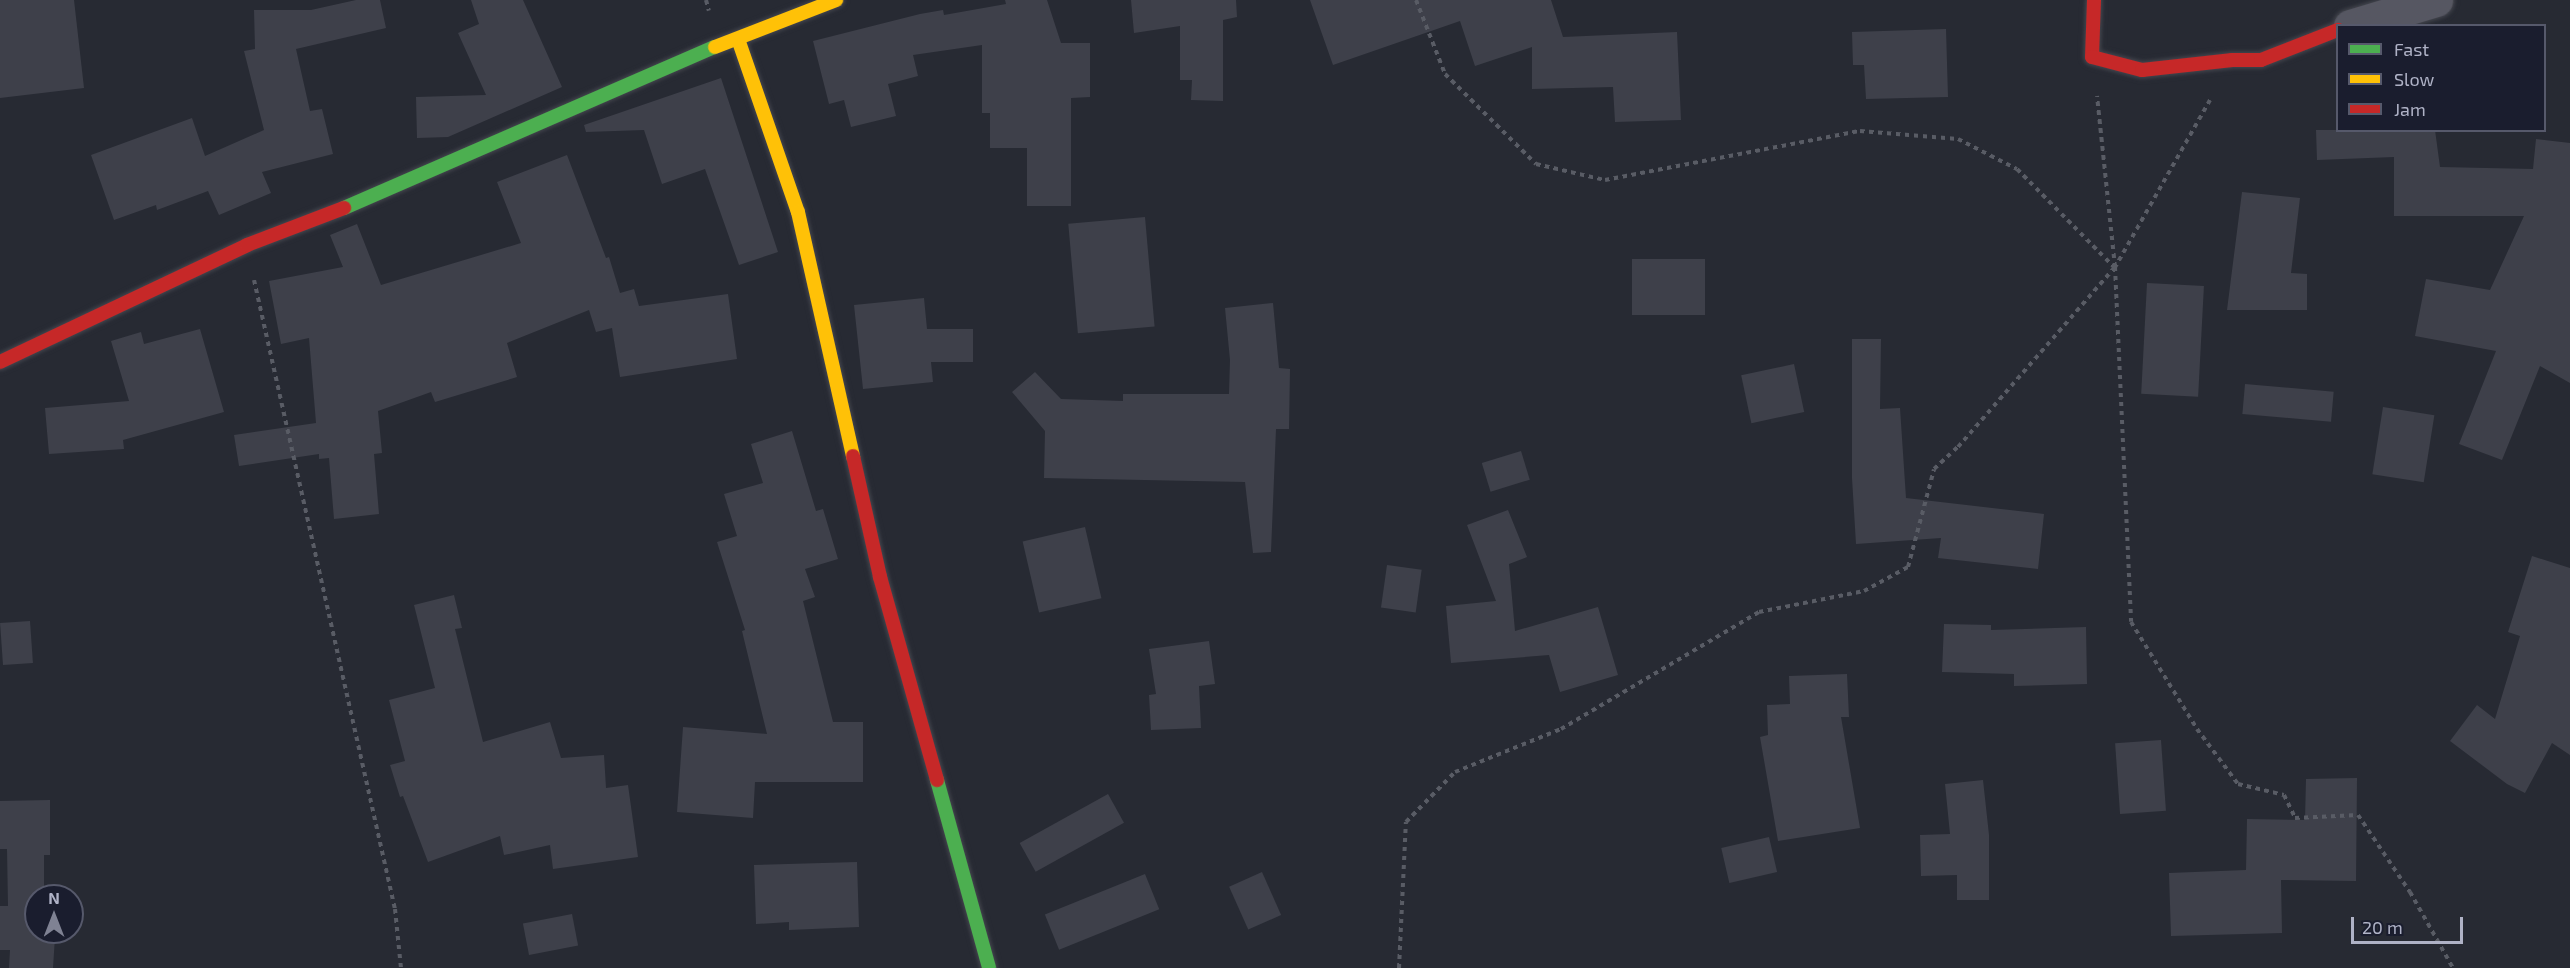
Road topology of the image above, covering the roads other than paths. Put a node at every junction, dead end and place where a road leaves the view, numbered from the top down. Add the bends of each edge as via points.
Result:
1 (836, 0) edge
2 (2094, 0) edge
3 (2436, 0) edge
4 (2357, 24) edge
5 (2336, 30) edge
6 (738, 39) junction
7 (0, 362) edge
8 (989, 968) edge

1 - 6 street
2 - 5 street via 2092,57 2142,70 2261,60
3 - 4 street
6 - 7 street via 376,196 247,245
6 - 8 street via 798,212 880,577

